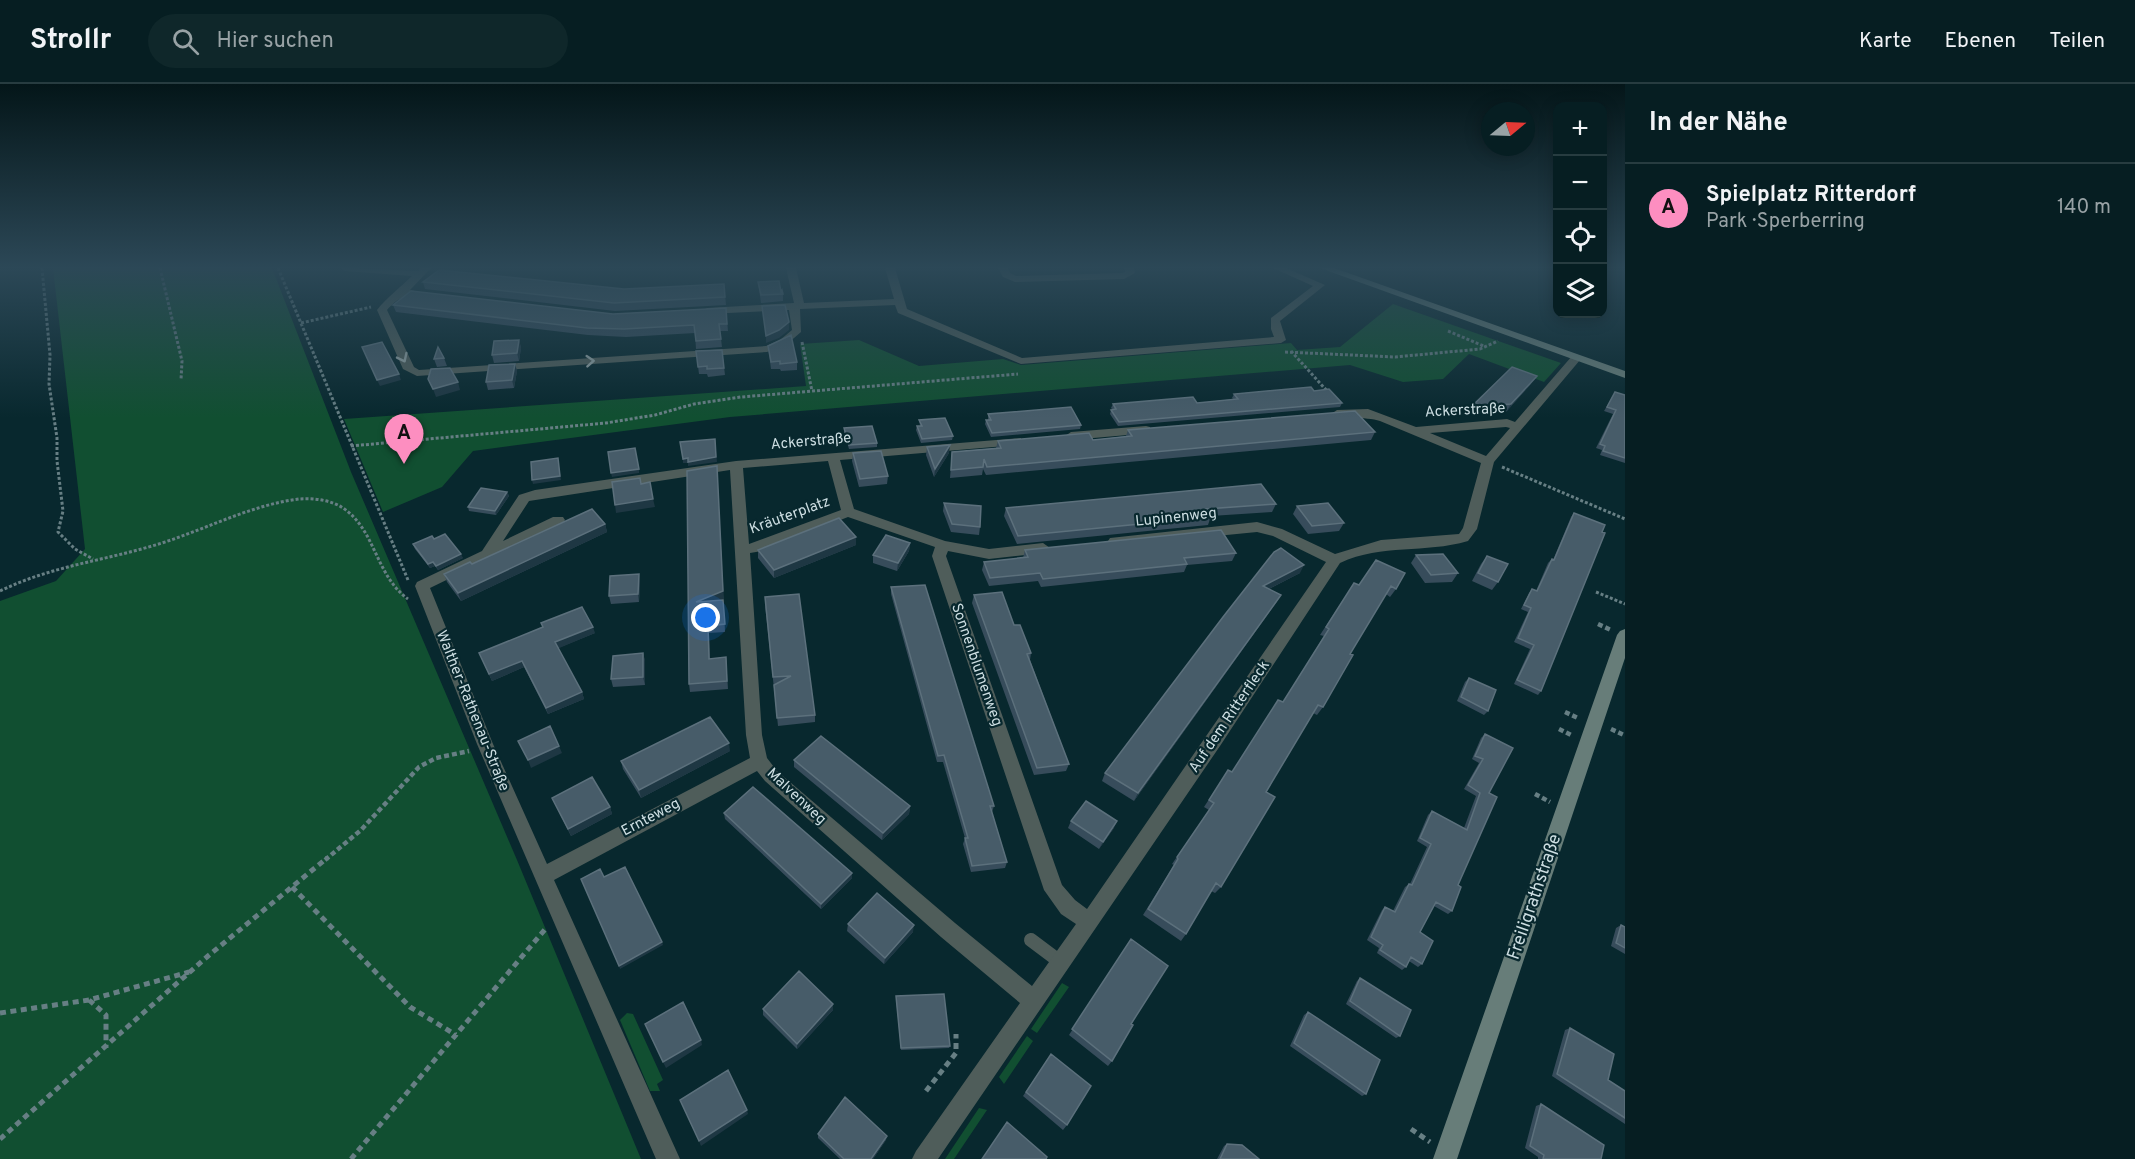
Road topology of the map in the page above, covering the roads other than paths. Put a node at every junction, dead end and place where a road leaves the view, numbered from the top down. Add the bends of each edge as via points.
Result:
1 (384, 318) edge
2 (797, 318) edge
3 (919, 318) edge
4 (1277, 318) edge
5 (1465, 318) edge
6 (1576, 358) junction
7 (1625, 375) edge
8 (1324, 415) edge
9 (1517, 426) junction
10 (1163, 429) edge
11 (1414, 430) junction
12 (1057, 438) edge
13 (1034, 440) edge
14 (833, 457) junction
15 (1488, 461) junction
16 (736, 465) junction
17 (848, 512) junction
18 (558, 520) dead end
19 (1095, 543) edge
20 (943, 545) junction
21 (1060, 547) edge
22 (743, 549) junction
23 (489, 552) junction
24 (1335, 560) junction
25 (1625, 636) edge
26 (759, 761) junction
27 (543, 876) junction
28 (1088, 921) junction
29 (1031, 940) dead end
30 (1059, 961) junction
31 (1033, 1000) junction
32 (668, 1159) edge
33 (924, 1159) edge
34 (1445, 1159) edge

1 -> 2 street via 409,369 417,373 767,349 789,339 797,330
3 - 4 street via 1021,361 1281,340 1276,329
5 - 6 street
6 - 7 street
6 - 9 street
8 - 11 street, Ackerstraße via 1368,413
9 - 11 street, Ackerstraße via 1507,423
9 - 15 street
10 - 12 street
11 - 15 street, Ackerstraße
13 - 14 street, Ackerstraße
14 - 16 street, Ackerstraße
14 - 17 street
15 - 24 street via 1470,529 1462,538 1377,545 1350,551
16 - 22 street, Malvenweg
16 - 23 street, Ackerstraße via 535,494 524,498
17 - 20 street
17 - 22 street, Kräuterplatz via 758,548
18 - 23 street
19 - 24 street, Lupinenweg via 1257,527
20 - 21 street via 989,554
20 - 28 street, Sonnenblumenweg via 939,556 1052,883 1068,907
22 - 26 street, Malvenweg via 754,735
23 - 27 street, Walther-Rathenau-Straße via 422,586 484,744
24 - 28 street, Auf dem Ritterfleck
25 - 34 street, Freiligrathstraße
26 - 27 street, Ernteweg
26 - 31 street, Malvenweg via 771,776
27 - 32 street, Walther-Rathenau-Straße
28 - 30 street, Auf dem Ritterfleck
29 - 30 lane
30 - 31 street, Auf dem Ritterfleck
31 - 33 street, Auf dem Ritterfleck

